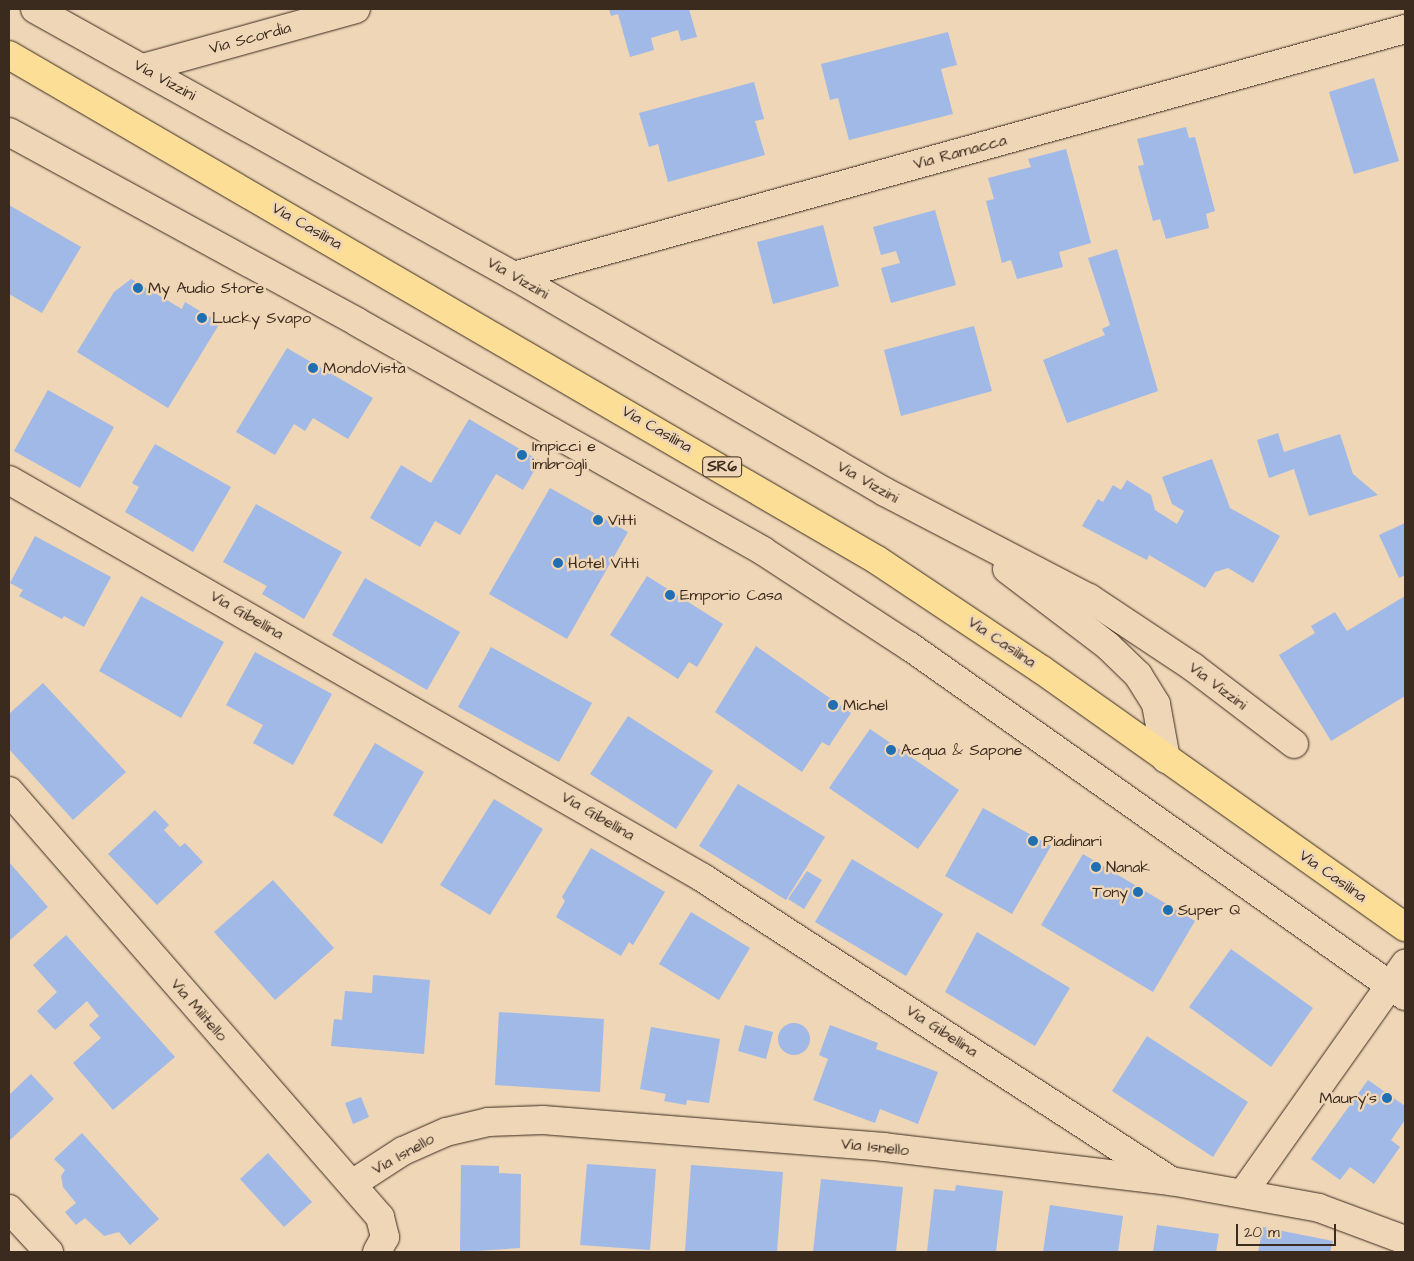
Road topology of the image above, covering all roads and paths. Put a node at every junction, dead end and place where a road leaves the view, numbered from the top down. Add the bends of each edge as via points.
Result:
1 (35, 9) edge
2 (356, 9) edge
3 (73, 20) edge
4 (1405, 29) edge
5 (9, 55) edge
6 (144, 68) junction
7 (9, 132) edge
8 (514, 276) junction
9 (9, 480) edge
10 (956, 530) junction
11 (1294, 744) dead end
12 (1166, 758) junction
13 (9, 791) edge
14 (1405, 927) edge
15 (1400, 982) edge
16 (1171, 1181) junction
17 (352, 1184) junction
18 (1243, 1193) junction
19 (9, 1209) edge
20 (1405, 1240) edge
21 (381, 1241) edge
22 (49, 1252) edge

1 - 3 street, Via Vizzini
2 - 6 street, Via Scordia
3 - 6 street, Via Vizzini
4 - 8 street, Via Ramacca
5 - 12 main road, Via Casilina / SR6 via 806,516 943,603
6 - 8 street, Via Vizzini
7 - 15 street via 357,322 762,551 902,642
8 - 10 street, Via Vizzini
9 - 16 street, Via Gibellina via 637,838 797,936
10 - 11 street, Via Vizzini via 1109,610 1193,667
10 - 12 street, Via Vizzini via 1108,646 1138,675 1156,704
12 - 14 main road, Via Casilina / SR6
13 - 17 street, Via Militello
15 - 18 street
16 - 17 street, Via Isnello via 812,1140 517,1120 469,1125 431,1137
16 - 18 street, Via Isnello
17 - 21 street, Via Militello via 380,1217
18 - 20 street, Via Isnello via 1339,1214
19 - 22 street

